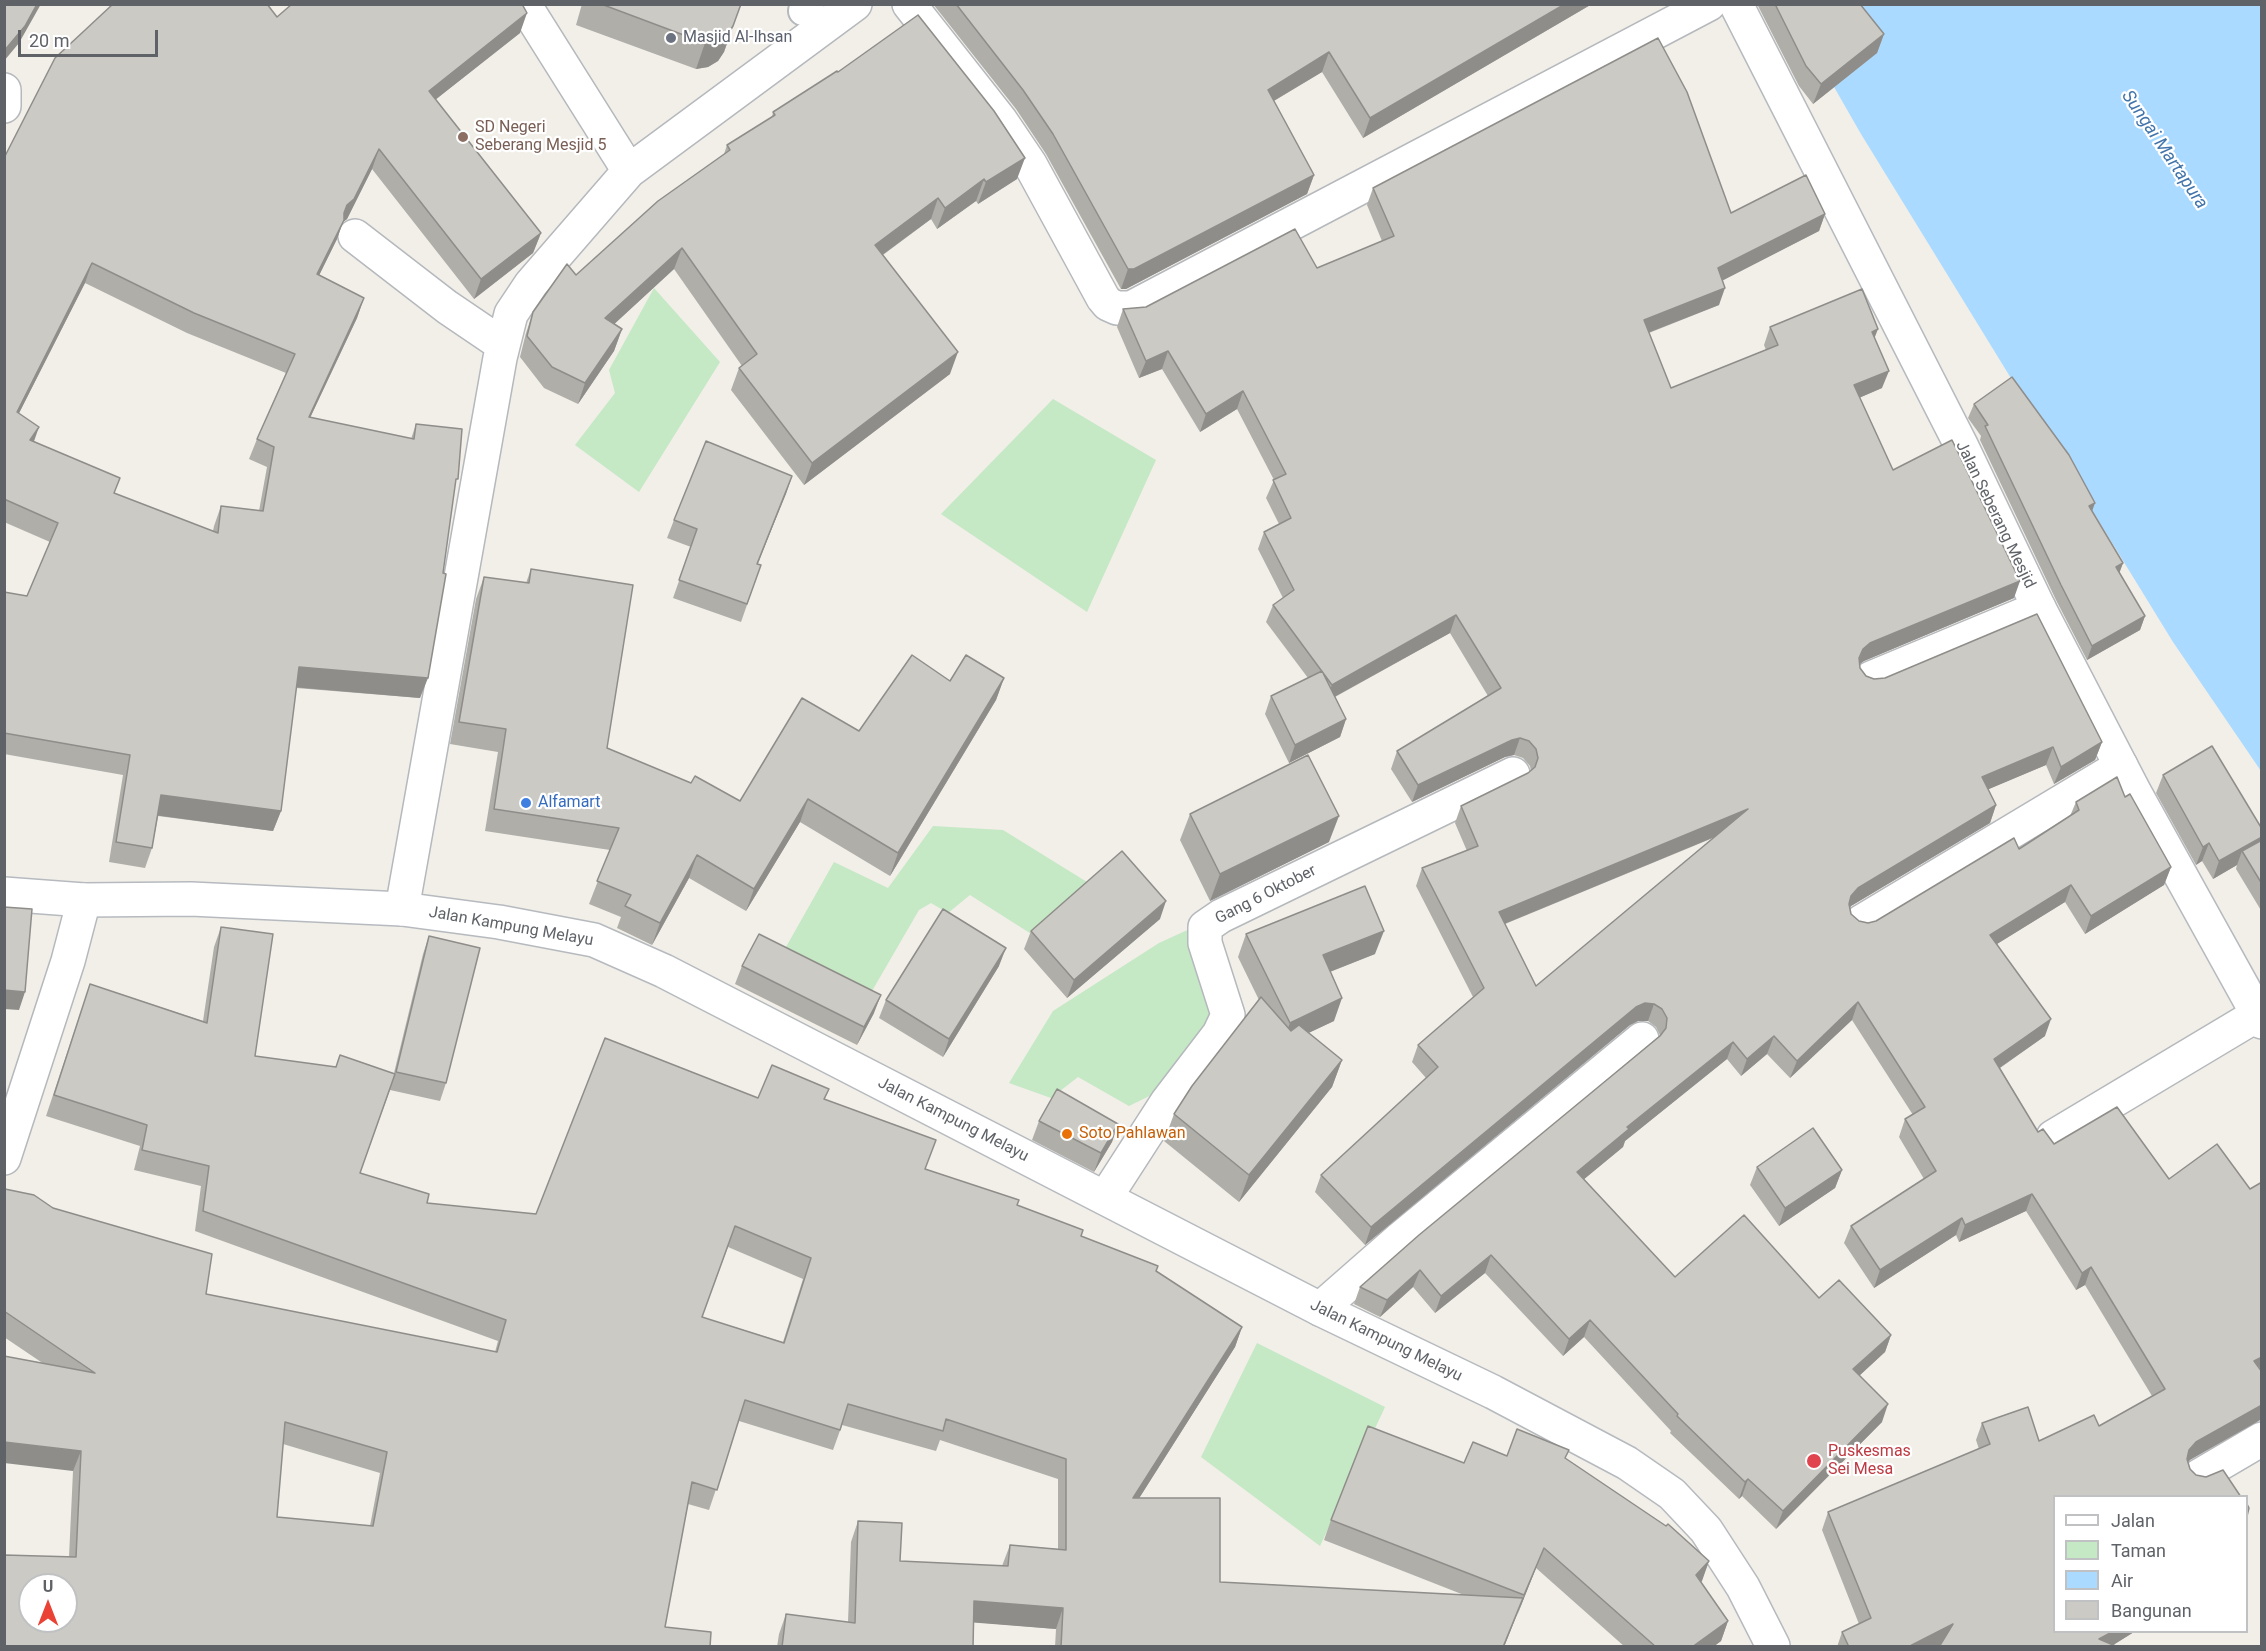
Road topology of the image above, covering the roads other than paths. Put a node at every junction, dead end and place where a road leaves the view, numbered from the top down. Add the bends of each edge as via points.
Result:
1 (524, 4) edge
2 (855, 4) edge
3 (909, 4) edge
4 (1709, 4) edge
5 (1736, 4) edge
6 (4, 90) edge
7 (4, 106) edge
8 (629, 171) junction
9 (356, 236) dead end
10 (503, 345) junction
11 (2039, 608) junction
12 (1871, 678) edge
13 (2121, 766) junction
14 (1513, 774) dead end
15 (4, 894) edge
16 (84, 900) junction
17 (402, 909) junction
18 (1861, 922) edge
19 (2259, 1019) edge
20 (1642, 1039) dead end
21 (2053, 1137) dead end
22 (4, 1158) edge
23 (1105, 1198) junction
24 (1320, 1309) junction
25 (2262, 1438) edge
26 (2199, 1476) edge
27 (1773, 1647) edge

1 - 8 street
2 - 8 street
3 - 4 street via 1001,121 1030,164 1103,298 1117,308 1131,308
5 - 11 street, Jalan Seberang Mesjid via 1962,447
6 - 7 street
8 - 10 street via 531,284 511,314
9 - 10 street
10 - 17 street
11 - 12 street
11 - 13 street, Jalan Seberang Mesjid
13 - 18 street
13 - 19 street, Jalan Seberang Mesjid
14 - 23 street, Gang 6 Oktober via 1205,927 1205,943 1228,1015 1219,1034 1167,1102
15 - 16 street, Jalan Kampung Melayu
16 - 17 street, Jalan Kampung Melayu via 191,899
16 - 22 street
17 - 23 street, Jalan Kampung Melayu via 594,940 664,970
19 - 21 street
20 - 24 street
23 - 24 street, Jalan Kampung Melayu
24 - 27 street, Jalan Kampung Melayu via 1493,1392 1627,1463 1672,1494 1712,1539 1743,1587
25 - 26 street

